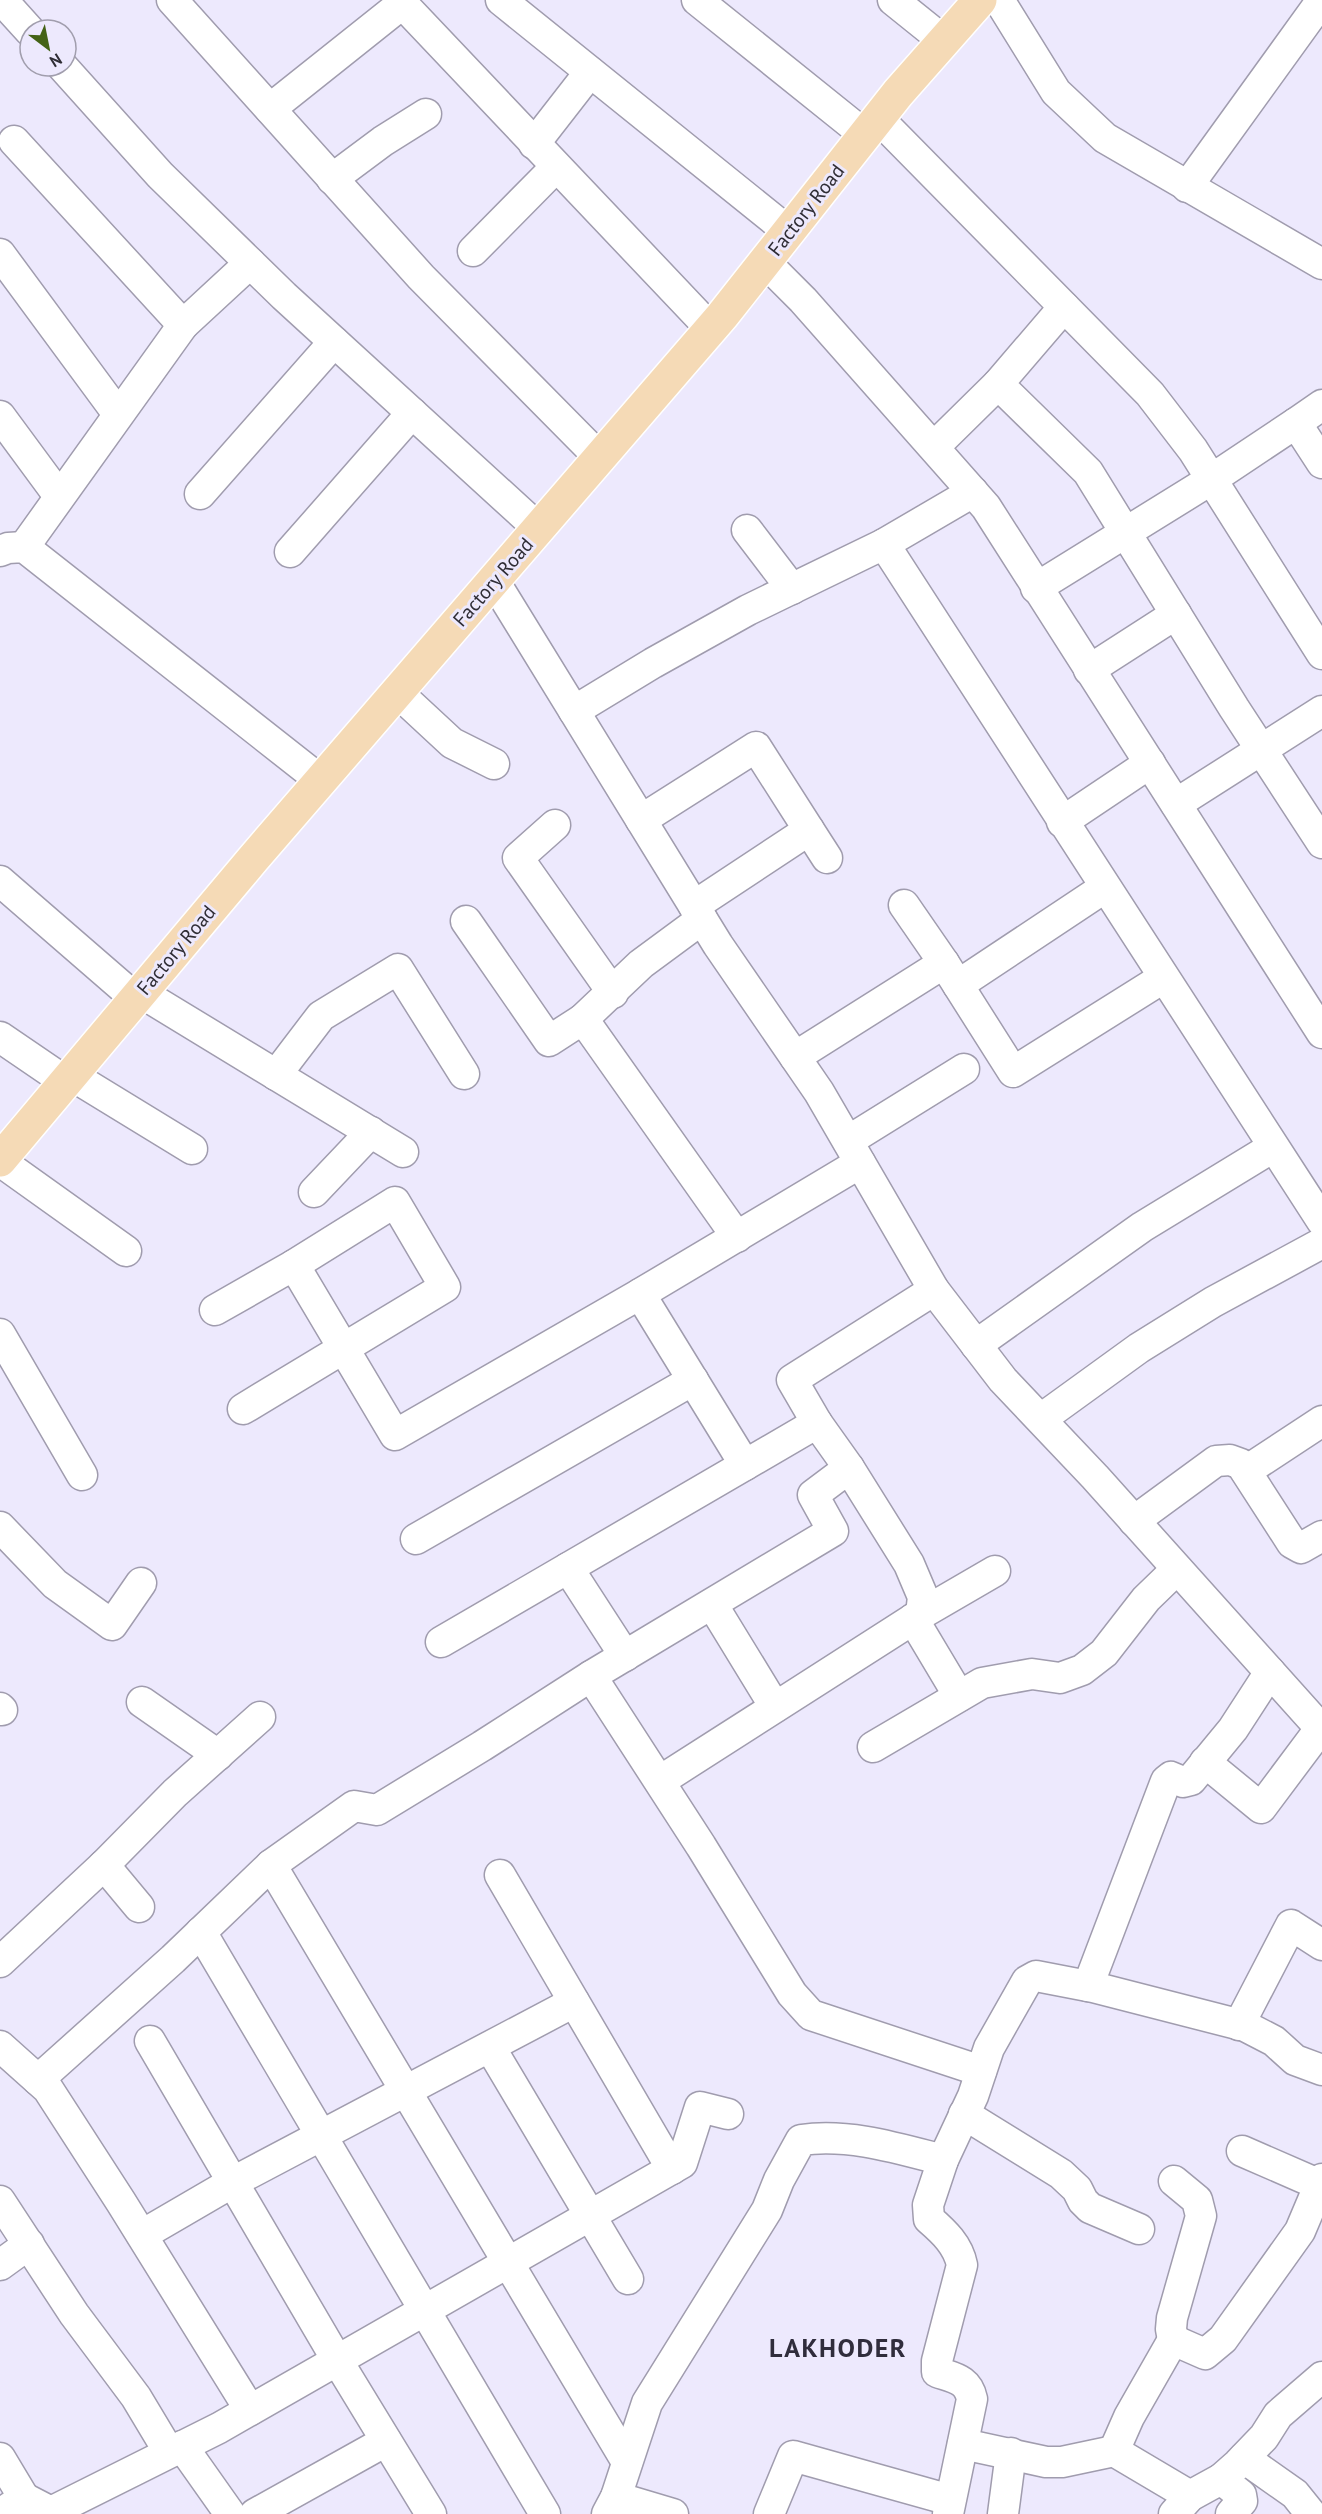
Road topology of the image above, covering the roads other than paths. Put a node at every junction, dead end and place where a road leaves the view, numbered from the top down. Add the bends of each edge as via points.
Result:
1 (2, 0) edge
2 (172, 0) edge
3 (501, 0) edge
4 (697, 0) edge
5 (892, 0) edge
6 (980, 0) edge
7 (999, 0) edge
8 (1322, 0) edge
9 (401, 2) edge
10 (18, 18) edge
11 (944, 41) junction
12 (590, 72) junction
13 (73, 78) edge
14 (270, 109) junction
15 (426, 114) dead end
16 (872, 126) junction
17 (14, 141) dead end
18 (534, 144) junction
19 (556, 167) junction
20 (333, 178) junction
21 (1187, 187) junction
22 (789, 232) junction
23 (473, 251) dead end
24 (0, 254) edge
25 (765, 262) junction
26 (250, 263) junction
27 (1322, 264) edge
28 (1064, 306) junction
29 (183, 325) junction
30 (711, 329) junction
31 (334, 342) junction
32 (998, 384) junction
33 (1322, 405) edge
34 (412, 413) junction
35 (118, 414) junction
36 (0, 416) edge
37 (1296, 423) junction
38 (934, 447) junction
39 (600, 458) junction
40 (1322, 463) edge
41 (1212, 479) junction
42 (973, 492) junction
43 (200, 494) dead end
44 (59, 496) junction
45 (539, 529) junction
46 (747, 530) dead end
47 (1126, 532) junction
48 (884, 544) junction
49 (12, 549) edge
50 (290, 552) dead end
51 (494, 581) junction
52 (1036, 588) junction
53 (792, 589) junction
54 (1176, 614) junction
55 (1322, 654) edge
56 (1089, 670) junction
57 (397, 692) junction
58 (574, 711) junction
59 (1322, 711) edge
60 (1261, 750) junction
61 (1150, 763) junction
62 (494, 764) dead end
63 (320, 780) junction
64 (1176, 804) junction
65 (641, 820) junction
66 (1062, 822) junction
67 (555, 825) dead end
68 (809, 830) junction
69 (1322, 843) edge
70 (827, 858) dead end
71 (0, 881) edge
72 (1104, 888) junction
73 (904, 905) dead end
74 (698, 912) junction
75 (466, 921) dead end
76 (951, 974) junction
77 (1163, 978) junction
78 (613, 993) junction
79 (138, 995) junction
80 (1317, 1013) edge
81 (583, 1019) junction
82 (0, 1037) edge
83 (795, 1057) junction
84 (964, 1069) dead end
85 (464, 1074) dead end
86 (276, 1075) junction
87 (68, 1078) junction
88 (371, 1132) junction
89 (1273, 1147) junction
90 (192, 1149) dead end
91 (403, 1152) dead end
92 (854, 1152) junction
93 (0, 1160) edge
94 (314, 1192) dead end
95 (1322, 1221) edge
96 (737, 1237) junction
97 (1322, 1243) edge
98 (126, 1251) dead end
99 (294, 1265) junction
100 (934, 1290) junction
101 (640, 1294) junction
102 (215, 1310) dead end
103 (0, 1334) edge
104 (976, 1345) junction
105 (343, 1348) junction
106 (693, 1380) junction
107 (243, 1409) dead end
108 (1041, 1419) junction
109 (817, 1422) junction
110 (1322, 1422) edge
111 (745, 1465) junction
112 (849, 1468) junction
113 (1246, 1471) junction
114 (82, 1475) dead end
115 (1134, 1521) junction
116 (0, 1527) edge
117 (1322, 1536) edge
118 (416, 1539) dead end
119 (568, 1568) junction
120 (1177, 1569) junction
121 (995, 1572) dead end
122 (141, 1583) dead end
123 (712, 1604) junction
124 (917, 1616) junction
125 (441, 1642) dead end
126 (625, 1656) junction
127 (1270, 1672) junction
128 (591, 1676) junction
129 (959, 1696) junction
130 (142, 1702) dead end
131 (775, 1707) junction
132 (260, 1717) dead end
133 (1321, 1730) edge
134 (873, 1747) dead end
135 (218, 1755) junction
136 (1205, 1762) junction
137 (660, 1781) junction
138 (104, 1864) junction
139 (271, 1865) junction
140 (500, 1875) dead end
141 (139, 1907) dead end
142 (201, 1932) junction
143 (1322, 1945) edge
144 (0, 1962) edge
145 (1088, 1986) junction
146 (574, 2002) junction
147 (1239, 2025) junction
148 (150, 2041) dead end
149 (0, 2046) edge
150 (490, 2047) junction
151 (1322, 2070) edge
152 (981, 2071) junction
153 (38, 2080) junction
154 (405, 2092) junction
155 (728, 2114) dead end
156 (964, 2114) junction
157 (322, 2135) junction
158 (1242, 2151) dead end
159 (943, 2160) junction
160 (672, 2169) junction
161 (1174, 2181) dead end
162 (232, 2182) junction
163 (1321, 2182) edge
164 (0, 2201) edge
165 (590, 2216) junction
166 (1139, 2229) dead end
167 (142, 2235) junction
168 (29, 2244) junction
169 (507, 2263) junction
170 (0, 2265) edge
171 (628, 2279) dead end
172 (426, 2310) junction
173 (1173, 2340) junction
174 (337, 2360) junction
175 (1322, 2377) edge
176 (250, 2410) junction
177 (386, 2441) junction
178 (963, 2444) junction
179 (176, 2449) junction
180 (1114, 2451) junction
181 (1011, 2453) junction
182 (0, 2458) edge
183 (1244, 2458) junction
184 (627, 2462) junction
185 (1221, 2479) junction
186 (611, 2505) edge
187 (1182, 2505) edge
188 (12, 2506) edge
189 (949, 2507) edge
190 (51, 2513) edge
191 (230, 2514) edge
192 (255, 2514) edge
193 (431, 2514) edge
194 (545, 2514) edge
195 (673, 2514) edge
196 (769, 2514) edge
197 (1003, 2514) edge
198 (1231, 2514) edge
199 (1311, 2514) edge

1 - 10 street
2 - 14 street
3 - 12 street
4 - 16 street
5 - 11 street
6 - 11 main road, Factory Road
7 - 21 street via 1056,92 1106,138
8 - 21 street
9 - 14 street
9 - 18 street
11 - 16 main road, Factory Road
12 - 18 street
12 - 22 street
13 - 26 street via 160,175
14 - 20 street
15 - 20 street
16 - 22 main road, Factory Road
16 - 28 street
17 - 29 street
18 - 19 street
19 - 23 street
19 - 30 street
20 - 39 street via 421,278
21 - 27 street
22 - 25 main road, Factory Road
24 - 35 street
25 - 30 main road, Factory Road
25 - 38 street
26 - 29 street
26 - 31 street
28 - 32 street
28 - 41 street via 1150,394
29 - 35 street
30 - 39 main road, Factory Road
31 - 34 street
31 - 43 street
32 - 38 street
32 - 47 street via 1088,472
33 - 37 street
34 - 45 street
34 - 50 street
35 - 44 street
36 - 44 street
37 - 40 street
37 - 41 street
38 - 42 street
39 - 45 main road, Factory Road
41 - 47 street
41 - 55 street
42 - 48 street
42 - 52 street
44 - 49 street
45 - 51 main road, Factory Road
46 - 53 street
47 - 52 street
47 - 54 street
48 - 53 street
48 - 66 street
49 - 63 street
51 - 57 main road, Factory Road
51 - 58 street
52 - 56 street
53 - 58 street via 653,663
54 - 56 street
54 - 60 street
56 - 61 street
57 - 62 street via 452,743
57 - 63 main road, Factory Road
58 - 65 street
59 - 60 street
60 - 64 street
60 - 69 street
61 - 64 street
61 - 66 street
63 - 79 main road, Factory Road
64 - 80 street
65 - 68 street via 756,747
65 - 74 street
66 - 72 street
67 - 78 street via 518,858
68 - 70 street
68 - 74 street
71 - 79 street
72 - 76 street
72 - 77 street
73 - 76 street
74 - 78 street
74 - 83 street
75 - 81 street via 549,1041
76 - 77 street via 1013,1072
76 - 83 street
77 - 89 street
78 - 81 street
79 - 86 street
79 - 87 main road, Factory Road
81 - 96 street
82 - 87 street
83 - 92 street
84 - 92 street
85 - 86 street via 398,969 321,1016
86 - 88 street
87 - 90 street
87 - 93 main road, Factory Road
88 - 91 street
88 - 94 street
89 - 95 street
89 - 104 street via 1142,1227
92 - 96 street
92 - 100 street
93 - 98 street
96 - 101 street
97 - 108 street via 1157,1336
99 - 102 street
99 - 105 street
99 - 105 street via 395,1202 445,1287
100 - 104 street
100 - 109 street via 792,1380
101 - 105 street via 395,1435
101 - 106 street
103 - 114 street
104 - 108 street
105 - 107 street
106 - 111 street
106 - 118 street
108 - 115 street
109 - 111 street
109 - 112 street
110 - 113 street
111 - 119 street
112 - 123 street via 813,1495 833,1532
112 - 124 street via 909,1564 923,1597
113 - 115 street via 1230,1460 1216,1461
113 - 117 street via 1292,1543 1301,1548
115 - 120 street
116 - 122 street via 55,1584 112,1625
119 - 125 street
119 - 126 street
120 - 127 street
120 - 129 street via 1146,1599 1104,1653 1082,1670 1060,1678 1032,1674 1001,1678
121 - 124 street
123 - 126 street
123 - 131 street
124 - 129 street
124 - 131 street
126 - 128 street
127 - 133 street
127 - 136 street via 1233,1729
128 - 137 street
128 - 139 street via 377,1810 354,1806
129 - 134 street
130 - 135 street
131 - 137 street
132 - 135 street
133 - 136 street via 1261,1808
135 - 138 street
136 - 145 street via 1191,1780 1183,1782 1171,1777 1166,1781
137 - 152 street via 792,1994 811,2015
138 - 141 street
138 - 144 street
139 - 142 street
139 - 154 street
140 - 146 street
142 - 153 street
142 - 157 street
143 - 147 street via 1291,1925
145 - 147 street
145 - 152 street via 1036,1976 1027,1981 988,2048
146 - 150 street
146 - 160 street
147 - 151 street via 1274,2041 1295,2060
148 - 162 street
149 - 153 street
150 - 154 street
150 - 165 street
152 - 156 street
153 - 167 street via 48,2089
154 - 157 street
154 - 169 street
155 - 160 street via 700,2107 682,2163
156 - 159 street
156 - 166 street via 1061,2174 1090,2208
157 - 162 street
157 - 172 street
158 - 163 street
159 - 178 street via 928,2205 929,2219 944,2231 962,2265 937,2372 963,2380 970,2390 971,2409
159 - 184 street via 859,2141 801,2140 767,2210 647,2403
160 - 165 street
161 - 173 street via 1197,2200 1201,2216 1172,2319
162 - 167 street
162 - 174 street
163 - 173 street via 1300,2231 1223,2339 1205,2354
164 - 168 street
165 - 169 street
165 - 171 street
167 - 176 street
168 - 170 street
168 - 179 street via 74,2314
169 - 172 street
169 - 184 street
172 - 174 street
172 - 194 street
173 - 180 street
174 - 176 street
174 - 177 street
175 - 183 street via 1278,2415
176 - 179 street
177 - 192 street
177 - 193 street
178 - 181 street
178 - 189 street
179 - 190 street
179 - 191 street
180 - 181 street via 1062,2462
180 - 187 street
181 - 197 street
182 - 188 street
183 - 185 street
183 - 199 street via 1295,2494
184 - 186 street
185 - 187 street
185 - 198 street via 1241,2494 1242,2501
186 - 195 street
188 - 190 street
189 - 196 street via 793,2456

